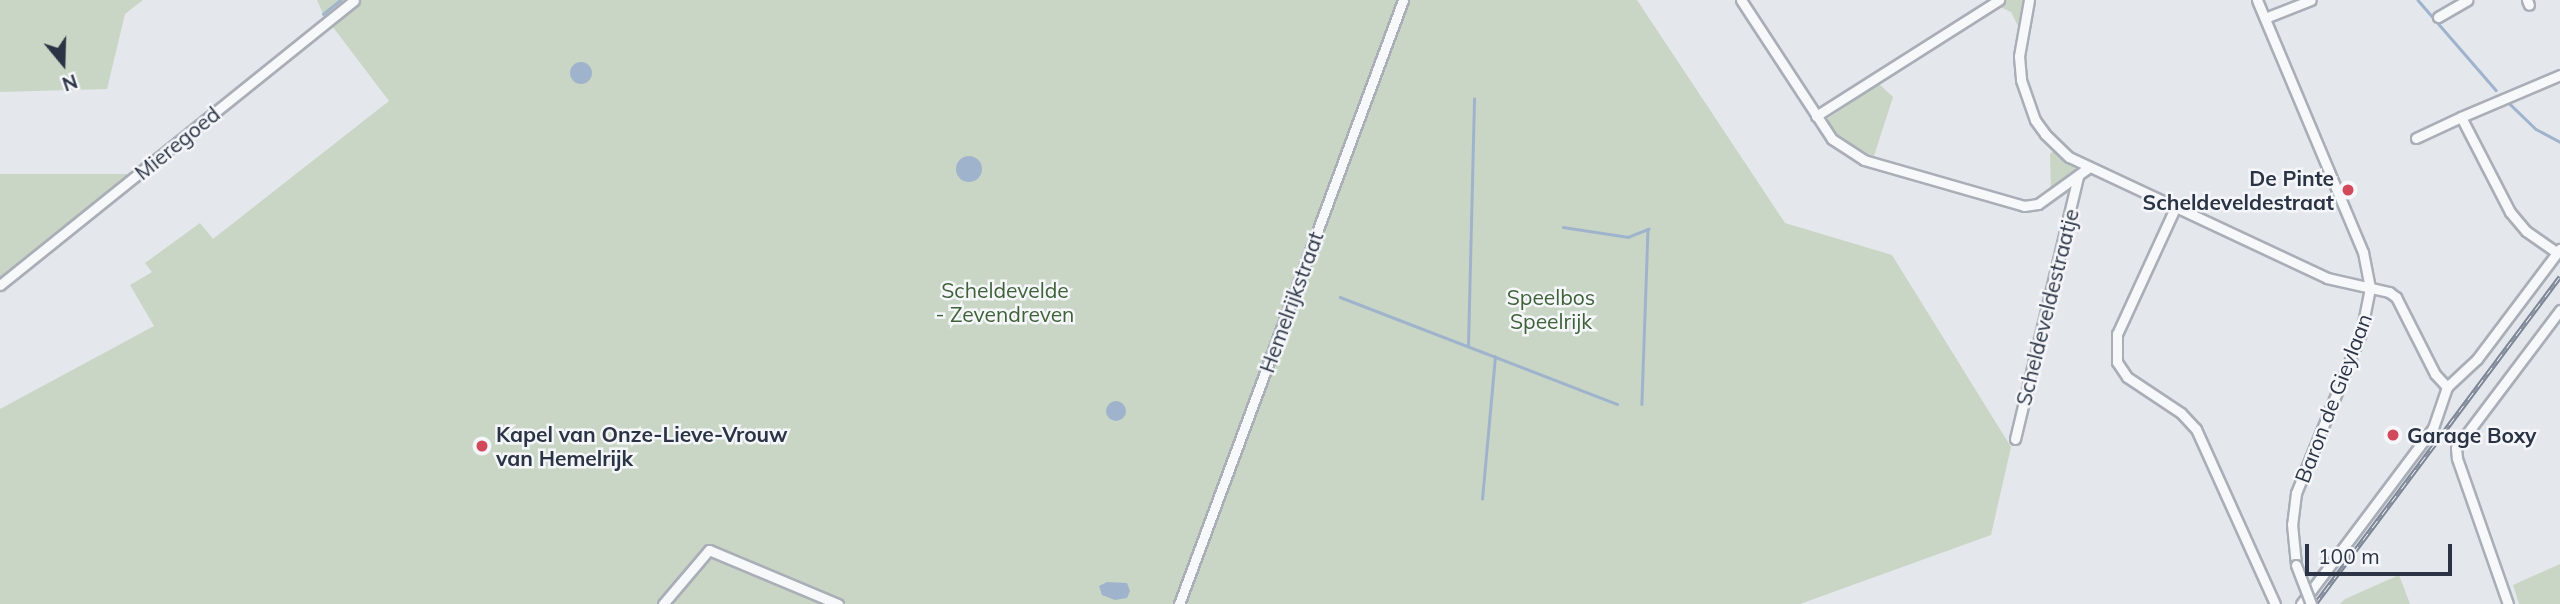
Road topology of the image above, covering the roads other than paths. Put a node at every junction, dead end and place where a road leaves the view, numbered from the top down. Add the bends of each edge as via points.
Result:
1 (354, 0) edge
2 (1403, 0) edge
3 (1741, 0) edge
4 (1999, 0) edge
5 (2029, 0) edge
6 (2257, 0) edge
7 (2311, 0) edge
8 (2468, 0) edge
9 (2438, 17) dead end
10 (2265, 18) junction
11 (2560, 75) edge
12 (1816, 116) junction
13 (2461, 117) junction
14 (2416, 138) dead end
15 (2088, 168) junction
16 (2078, 176) junction
17 (2175, 208) junction
18 (2558, 251) edge
19 (0, 285) edge
20 (2370, 288) junction
21 (2560, 310) edge
22 (2446, 387) junction
23 (2015, 439) dead end
24 (663, 604) edge
25 (838, 604) edge
26 (1179, 604) edge
27 (2275, 604) edge
28 (2301, 604) edge
29 (2311, 604) edge
30 (2508, 604) edge

1 - 19 street, Mieregoed
2 - 26 street, Hemelrijkstraat
3 - 12 street
4 - 12 street
5 - 15 street via 2019,56 2026,99 2045,134 2068,157
6 - 10 street, Baron de Gieylaan
7 - 10 street
8 - 9 street
10 - 20 street, Baron de Gieylaan via 2363,252
11 - 13 street
12 - 16 street via 1832,139 1864,160 2024,206 2038,204
13 - 14 street
13 - 18 street via 2510,212 2526,231
15 - 16 street
15 - 17 street
16 - 23 street, Scheldeveldestraatje
17 - 20 street via 2327,278
17 - 27 street via 2116,334 2117,362 2127,377 2181,413 2196,429
18 - 22 street via 2477,359
20 - 22 street via 2396,297
20 - 29 street, Baron de Gieylaan, bridge via 2361,333 2296,493 2292,524 2296,565
21 - 30 street via 2456,448
22 - 28 street via 2433,428
24 - 25 street via 709,550

